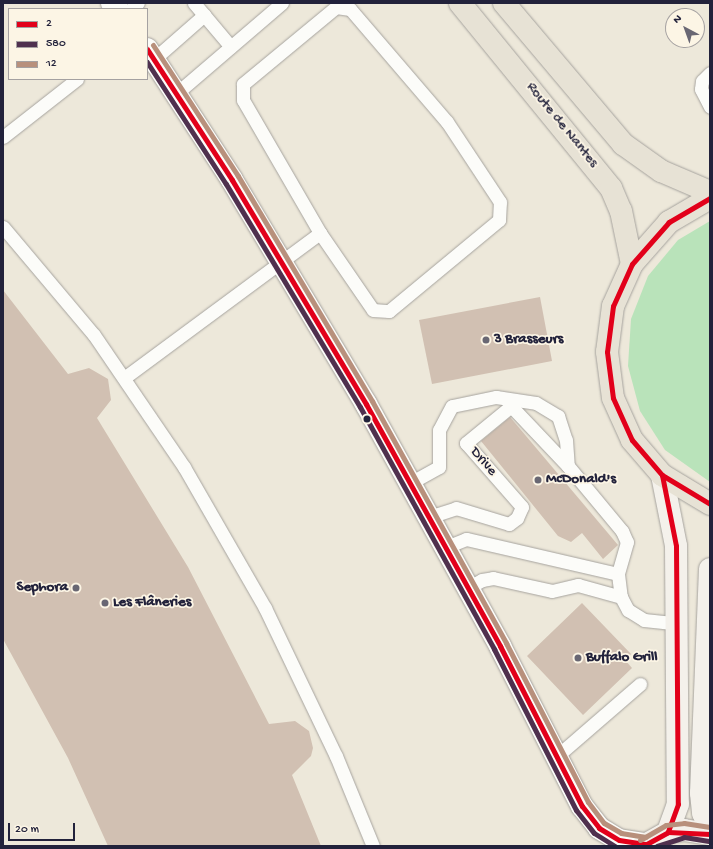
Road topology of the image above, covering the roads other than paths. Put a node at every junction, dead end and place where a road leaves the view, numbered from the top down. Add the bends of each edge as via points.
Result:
1 (194, 3) edge
2 (282, 3) edge
3 (460, 3) edge
4 (504, 3) edge
5 (204, 16) junction
6 (231, 46) junction
7 (150, 54) edge
8 (710, 73) edge
9 (76, 80) edge
10 (178, 92) junction
11 (710, 107) edge
12 (3, 137) edge
13 (710, 192) edge
14 (710, 198) edge
15 (3, 227) edge
16 (320, 233) junction
17 (282, 260) junction
18 (632, 264) junction
19 (124, 378) junction
20 (568, 466) junction
21 (662, 475) junction
22 (410, 483) junction
23 (710, 504) edge
24 (429, 517) junction
25 (446, 547) junction
26 (710, 569) edge
27 (618, 574) junction
28 (468, 588) junction
29 (621, 597) junction
30 (675, 623) junction
31 (640, 684) dead end
32 (557, 756) junction
33 (582, 806) junction
34 (710, 828) edge
35 (668, 832) junction
36 (710, 834) edge
37 (644, 845) edge
38 (373, 846) edge
39 (595, 846) edge

1 - 5 lane
2 - 6 lane
3 - 18 main road, Route de Nantes via 611,188 621,211
4 - 13 main road via 623,144 661,171
5 - 6 lane
5 - 7 lane
6 - 10 lane
7 - 10 street
8 - 11 lane via 702,81 701,89
9 - 12 lane
10 - 17 street
14 - 18 main road via 669,222
15 - 19 lane via 62,295
16 - 16 lane via 373,310 389,311 499,220 500,202 447,122 350,9 336,7 243,84 243,100
16 - 17 lane
17 - 19 lane
17 - 22 street
18 - 21 main road via 613,306 607,352 613,398 632,440
19 - 38 lane via 184,467 265,608 336,756
20 - 22 lane via 566,440 558,416 536,403 496,397 452,406 439,430 439,466
20 - 24 lane, Drive via 511,406 466,443 522,507 517,518 509,524 456,508
20 - 27 lane via 622,531 627,542
21 - 23 main road
21 - 30 street via 676,546
22 - 24 street
24 - 25 street
25 - 27 lane via 466,539
25 - 28 street
26 - 34 street via 701,793 703,813
27 - 29 lane
28 - 29 lane via 482,580 493,578 552,591 578,585
28 - 32 street
29 - 30 lane via 628,610 644,620
30 - 35 street via 678,804
31 - 32 lane
32 - 33 street
33 - 37 street via 599,828 619,840
33 - 39 street
35 - 36 street via 684,830
35 - 37 street

